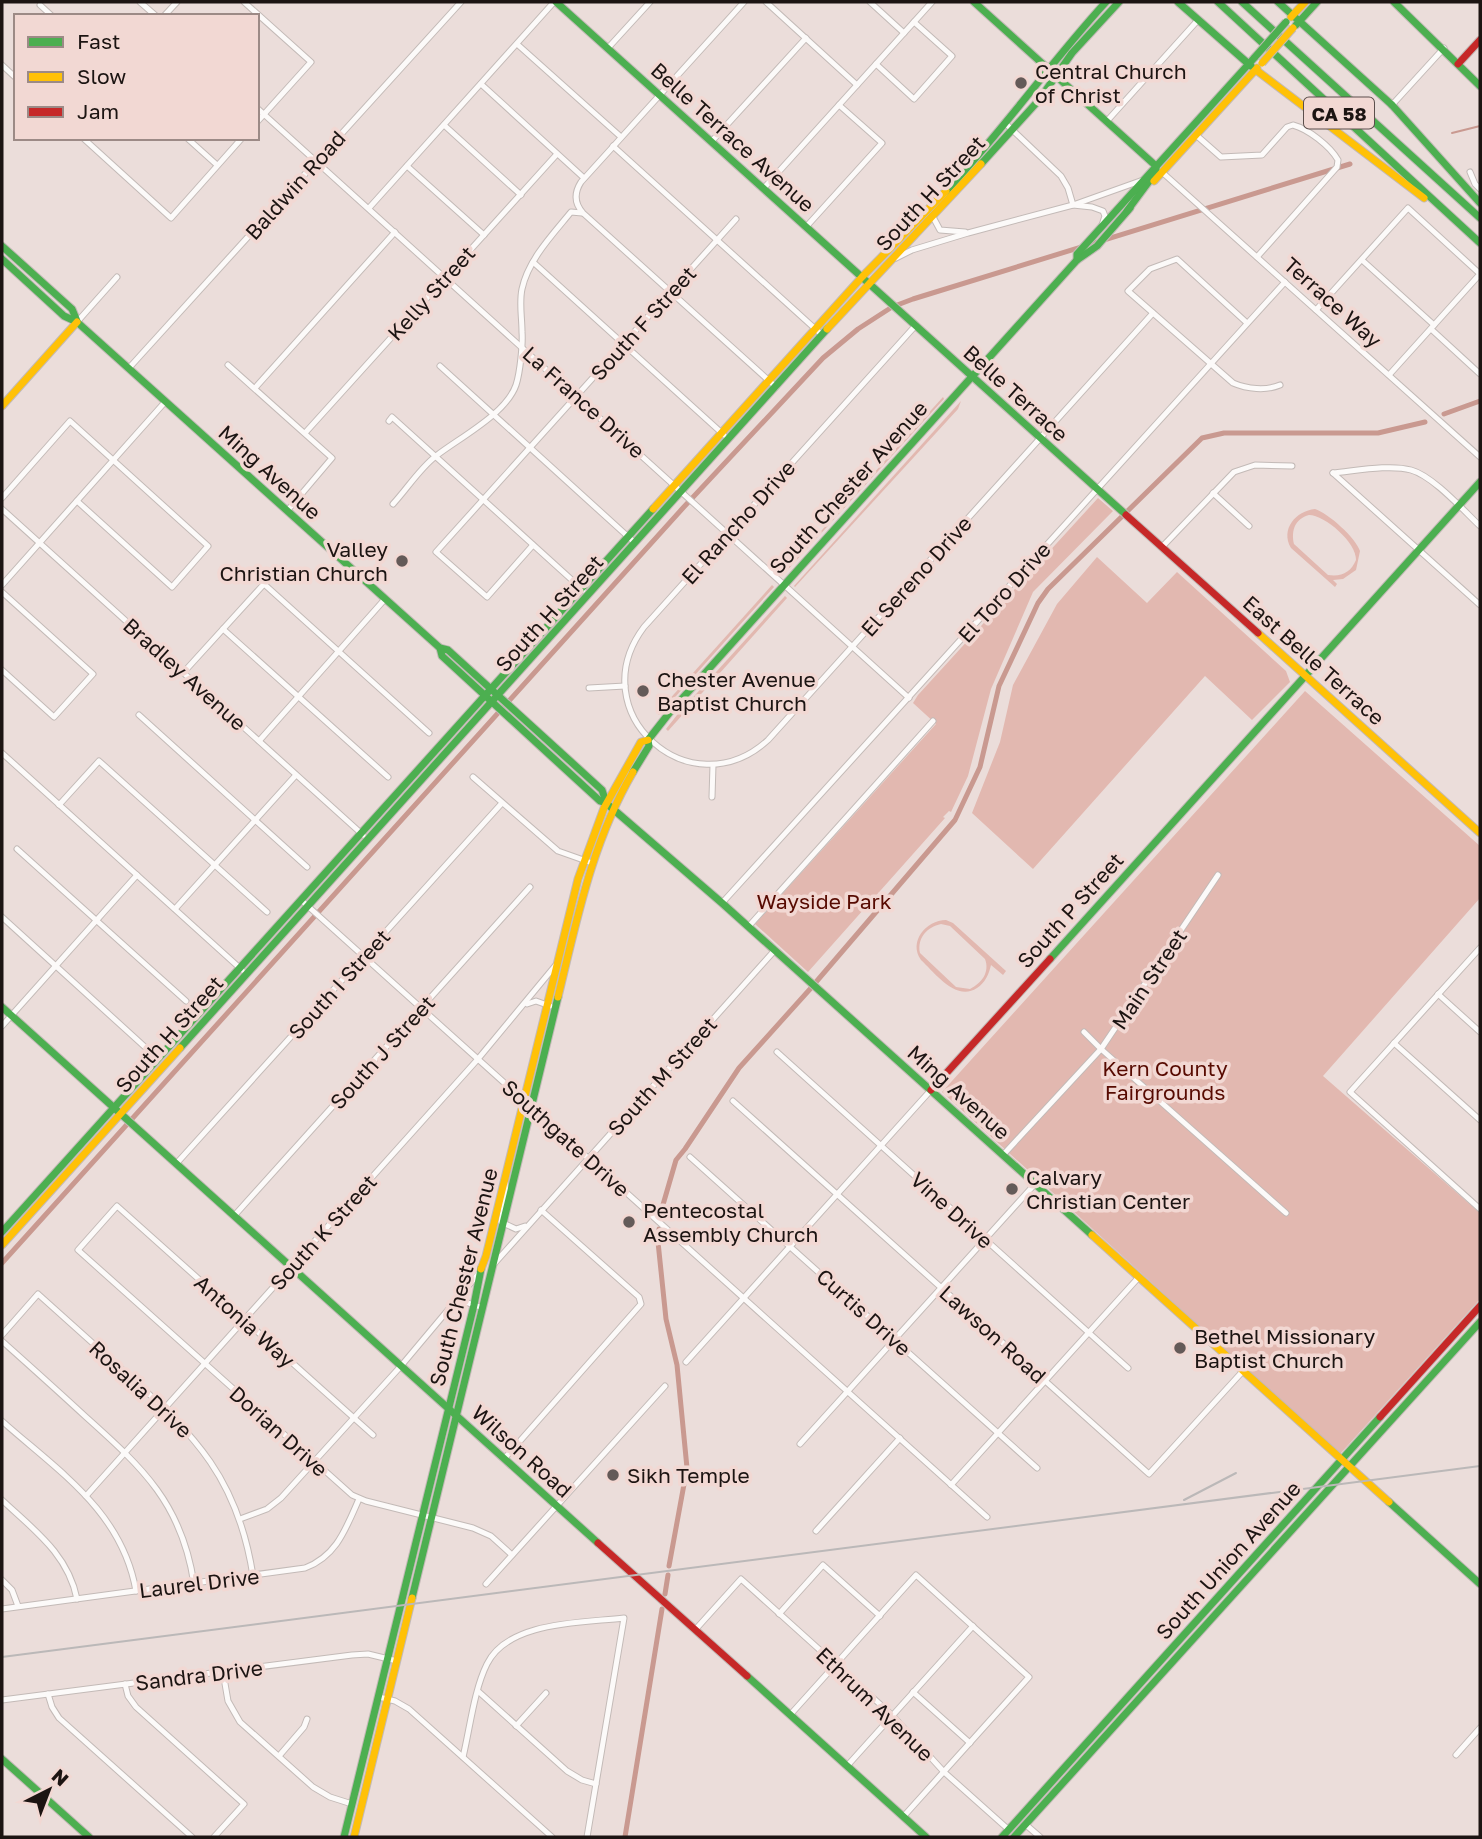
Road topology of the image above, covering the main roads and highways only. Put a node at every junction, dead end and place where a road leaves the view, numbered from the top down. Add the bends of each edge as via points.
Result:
1 (555, 2) edge
2 (974, 2) edge
3 (1105, 2) edge
4 (1119, 2) edge
5 (1178, 2) edge
6 (1218, 2) edge
7 (1242, 2) edge
8 (1278, 2) edge
9 (1305, 2) edge
10 (1317, 2) edge
11 (1394, 2) edge
12 (1289, 19) junction
13 (1296, 25) junction
14 (1480, 40) edge
15 (1248, 64) junction
16 (1458, 64) junction
17 (1049, 70) junction
18 (1255, 70) junction
19 (1056, 76) junction
20 (1480, 86) edge
21 (1220, 97) junction
22 (1189, 131) junction
23 (1196, 135) junction
24 (1156, 166) junction
25 (1163, 173) junction
26 (1480, 203) edge
27 (1127, 211) junction
28 (1480, 218) edge
29 (1459, 223) junction
30 (1480, 243) edge
31 (2, 246) edge
32 (2, 259) edge
33 (1077, 260) junction
34 (27, 269) junction
35 (862, 277) junction
36 (869, 284) junction
37 (886, 299) joint
38 (77, 321) junction
39 (819, 332) junction
40 (971, 377) junction
41 (2, 406) edge
42 (725, 436) junction
43 (1480, 482) edge
44 (1125, 514) joint
45 (559, 614) junction
46 (544, 644) junction
47 (440, 648) junction
48 (1305, 676) junction
49 (491, 688) junction
50 (485, 696) junction
51 (499, 697) junction
52 (493, 704) junction
53 (648, 740) junction
54 (606, 803) junction
55 (613, 809) junction
56 (1480, 833) edge
57 (2, 1007) edge
58 (931, 1090) junction
59 (113, 1107) junction
60 (121, 1114) junction
61 (2, 1232) edge
62 (2, 1245) edge
63 (1480, 1306) edge
64 (1480, 1322) edge
65 (449, 1408) junction
66 (457, 1415) junction
67 (1342, 1460) junction
68 (1350, 1467) junction
69 (1286, 1523) junction
70 (1260, 1565) junction
71 (1247, 1566) junction
72 (1480, 1584) edge
73 (1222, 1607) junction
74 (1209, 1608) junction
75 (1186, 1646) junction
76 (1172, 1650) junction
77 (1156, 1680) junction
78 (1120, 1714) junction
79 (2, 1759) edge
80 (1011, 1834) edge
81 (89, 1837) edge
82 (344, 1837) edge
83 (354, 1837) edge
84 (926, 1837) edge
85 (1002, 1837) edge

1 - 35 main road, Belle Terrace Avenue
2 - 17 main road
3 - 17 main road, South H Street
4 - 19 main road, South H Street
5 - 15 main road
6 - 29 main road, CA 58
7 - 28 main road, CA 58
8 - 12 main road
9 - 12 main road, South Chester Avenue
10 - 13 main road, South Chester Avenue
11 - 16 main road
12 - 13 main road
12 - 15 main road, South Chester Avenue, bridge
13 - 18 main road, South Chester Avenue, bridge
13 - 26 main road via 1392,105
14 - 16 main road
15 - 18 main road
15 - 21 main road, South Chester Avenue
16 - 20 main road
17 - 19 main road
17 - 35 main road, South H Street via 942,195
18 - 23 main road, South Chester Avenue
18 - 29 main road
19 - 24 main road
19 - 36 main road, South H Street via 1013,130
21 - 22 main road, South Chester Avenue
21 - 23 main road
22 - 24 main road, South Chester Avenue
22 - 25 main road
23 - 25 main road, South Chester Avenue
24 - 27 main road
24 - 33 main road, South Chester Avenue via 1077,254
25 - 27 main road, South Chester Avenue
27 - 33 main road, South Chester Avenue via 1083,260
29 - 30 main road, CA 58
31 - 34 main road, Ming Avenue
32 - 34 main road via 19,270
32 - 38 main road, Ming Avenue via 64,316
33 - 40 main road, South Chester Avenue
34 - 38 main road, Ming Avenue via 72,309
35 - 36 main road, Belle Terrace Avenue
35 - 39 main road, South H Street
36 - 37 main road, Belle Terrace Avenue
36 - 39 main road, South H Street
37 - 40 main road, Belle Terrace
38 - 41 main road
38 - 47 main road, Ming Avenue
39 - 42 main road, South H Street via 769,381
39 - 42 main road, South H Street via 776,387
40 - 44 main road, Belle Terrace
40 - 53 main road, South Chester Avenue
42 - 45 main road, South H Street
42 - 46 main road, South H Street via 683,495
43 - 48 main road, South P Street
44 - 48 main road, East Belle Terrace
45 - 46 main road
45 - 49 main road, South H Street
46 - 51 main road, South H Street
47 - 49 main road, Ming Avenue
47 - 50 main road, Ming Avenue via 442,656
48 - 56 main road, East Belle Terrace
48 - 58 main road, South P Street
49 - 50 main road, South H Street
49 - 51 main road, Ming Avenue
50 - 52 main road, Ming Avenue
50 - 59 main road, South H Street
51 - 52 main road, South H Street
51 - 54 main road, Ming Avenue via 603,790
52 - 54 main road, Ming Avenue
52 - 60 main road, South H Street
53 - 54 main road, South Chester Avenue via 641,742
53 - 55 main road, South Chester Avenue via 649,746
54 - 55 main road, Ming Avenue
54 - 65 main road, South Chester Avenue via 583,860
55 - 58 main road, Ming Avenue
55 - 66 main road, South Chester Avenue via 592,863
57 - 59 main road, Wilson Road
58 - 67 main road, Ming Avenue
59 - 60 main road, Wilson Road
59 - 61 main road, South H Street
60 - 62 main road, South H Street
60 - 65 main road, Wilson Road
63 - 67 main road, South Union Avenue
64 - 68 main road, South Union Avenue
65 - 66 main road, Wilson Road
65 - 82 main road, South Chester Avenue
66 - 83 main road, South Chester Avenue
66 - 84 main road, Wilson Road
67 - 68 main road, Ming Avenue
67 - 69 main road, South Union Avenue
68 - 70 main road, South Union Avenue
68 - 72 main road, Ming Avenue
69 - 70 main road via 1258,1560
69 - 71 main road, South Union Avenue
70 - 73 main road, South Union Avenue
71 - 73 main road
71 - 74 main road, South Union Avenue
73 - 75 main road, South Union Avenue
74 - 75 main road
74 - 76 main road, South Union Avenue
75 - 77 main road, South Union Avenue
76 - 77 main road
76 - 78 main road, South Union Avenue
77 - 78 main road, South Union Avenue
78 - 80 main road, South Union Avenue
78 - 80 main road, South Union Avenue via 1025,1824
79 - 81 main road
80 - 85 main road, South Union Avenue

